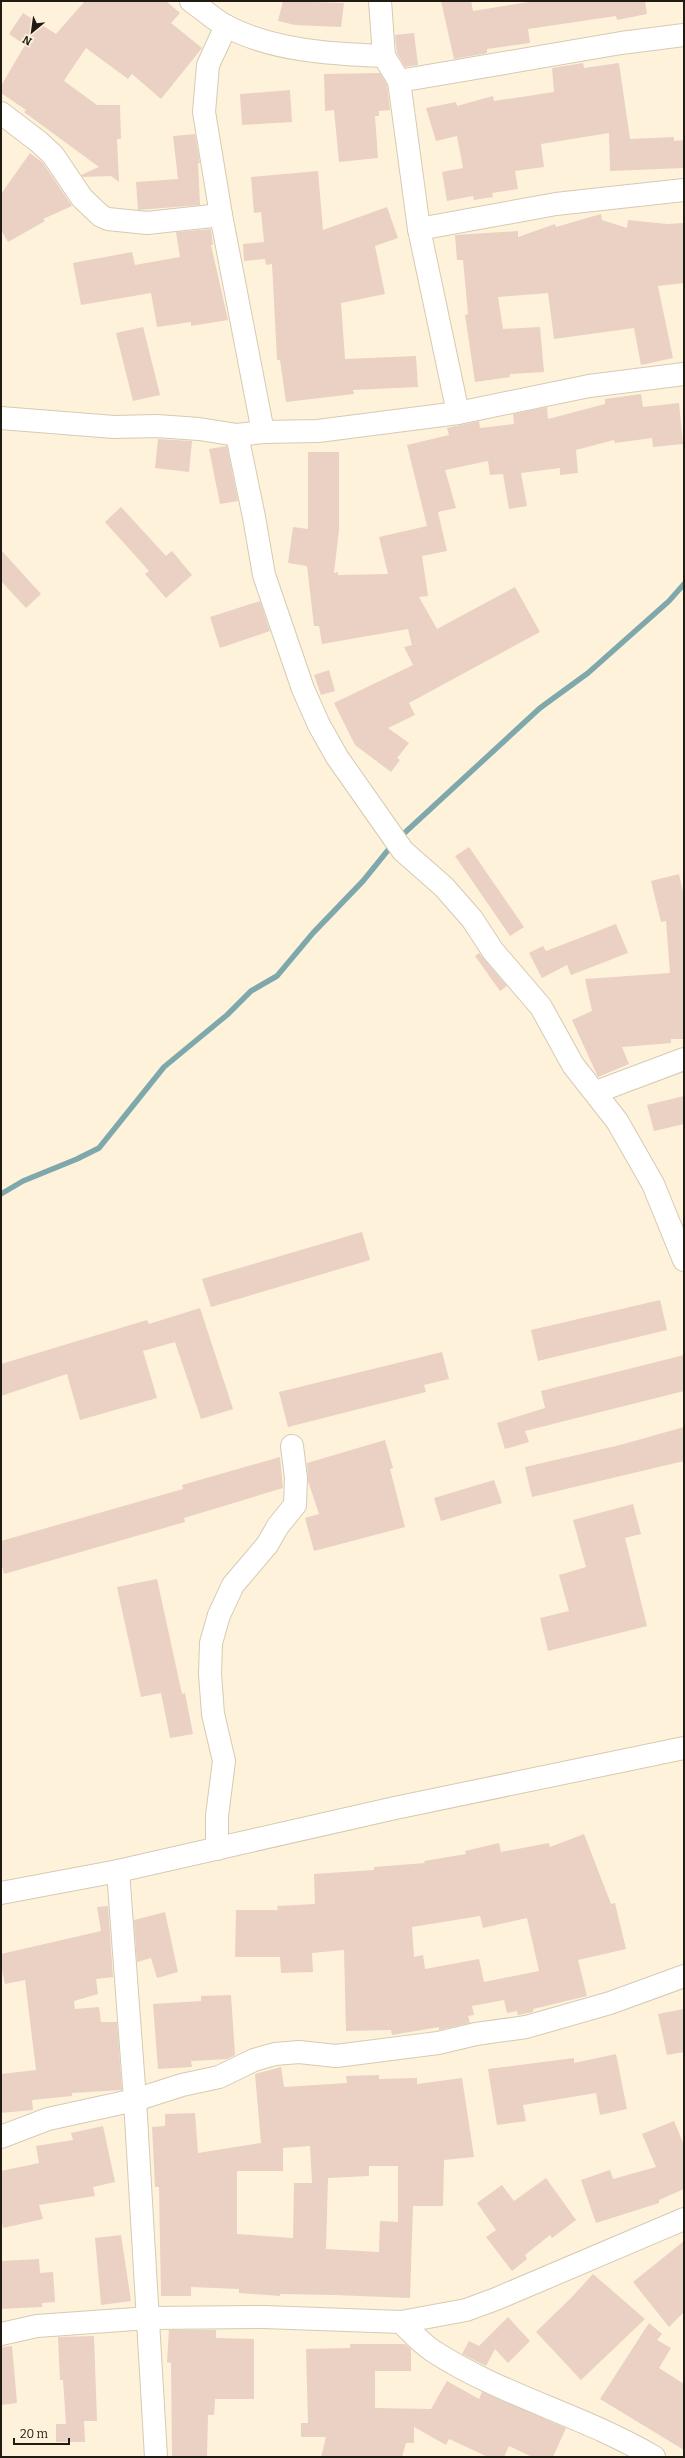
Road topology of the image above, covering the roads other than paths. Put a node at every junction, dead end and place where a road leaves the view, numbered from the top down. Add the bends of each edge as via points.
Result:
1 (192, 1) edge
2 (380, 1) edge
3 (226, 26) junction
4 (684, 35) edge
5 (384, 56) junction
6 (399, 81) junction
7 (1, 114) edge
8 (684, 190) edge
9 (221, 215) junction
10 (419, 229) junction
11 (684, 374) edge
12 (458, 413) junction
13 (1, 418) edge
14 (263, 432) junction
15 (237, 436) junction
16 (684, 1059) edge
17 (596, 1092) junction
18 (679, 1234) edge
19 (684, 1260) edge
20 (292, 1446) dead end
21 (684, 1748) edge
22 (217, 1849) junction
23 (118, 1871) junction
24 (1, 1893) edge
25 (684, 1976) edge
26 (135, 2100) junction
27 (1, 2137) edge
28 (684, 2219) edge
29 (149, 2318) junction
30 (401, 2322) junction
31 (1, 2334) edge
32 (156, 2457) edge
33 (654, 2457) edge

1 - 3 street
2 - 5 street
3 - 5 street via 282,45
3 - 9 street via 208,65 204,88 204,112
4 - 6 street via 621,42
5 - 6 street
6 - 10 street
7 - 9 street via 53,155 82,198 101,216 147,223
8 - 10 street via 556,204
9 - 14 street
10 - 12 street
11 - 12 street via 589,386
12 - 14 street via 318,431
13 - 15 street via 114,427 157,426 199,429
14 - 15 street
15 - 17 street via 264,574 303,689 336,757 403,851 444,886 472,919 493,951 541,1007 573,1065
16 - 17 street
17 - 18 street via 617,1121
18 - 19 street
20 - 22 street via 296,1478 295,1505 267,1545 233,1586 219,1615 211,1642 213,1714 224,1761 217,1816
21 - 22 street via 396,1808
22 - 23 street
23 - 24 street
23 - 26 street
25 - 26 street via 610,2003 526,2027 476,2034 438,2043 336,2056 299,2052 275,2054 254,2060 219,2077 182,2085
26 - 27 street via 48,2119
26 - 29 street
28 - 30 street via 466,2310
29 - 30 street via 264,2317
29 - 31 street via 37,2326
29 - 32 street
30 - 33 street via 431,2350 490,2384 558,2410

